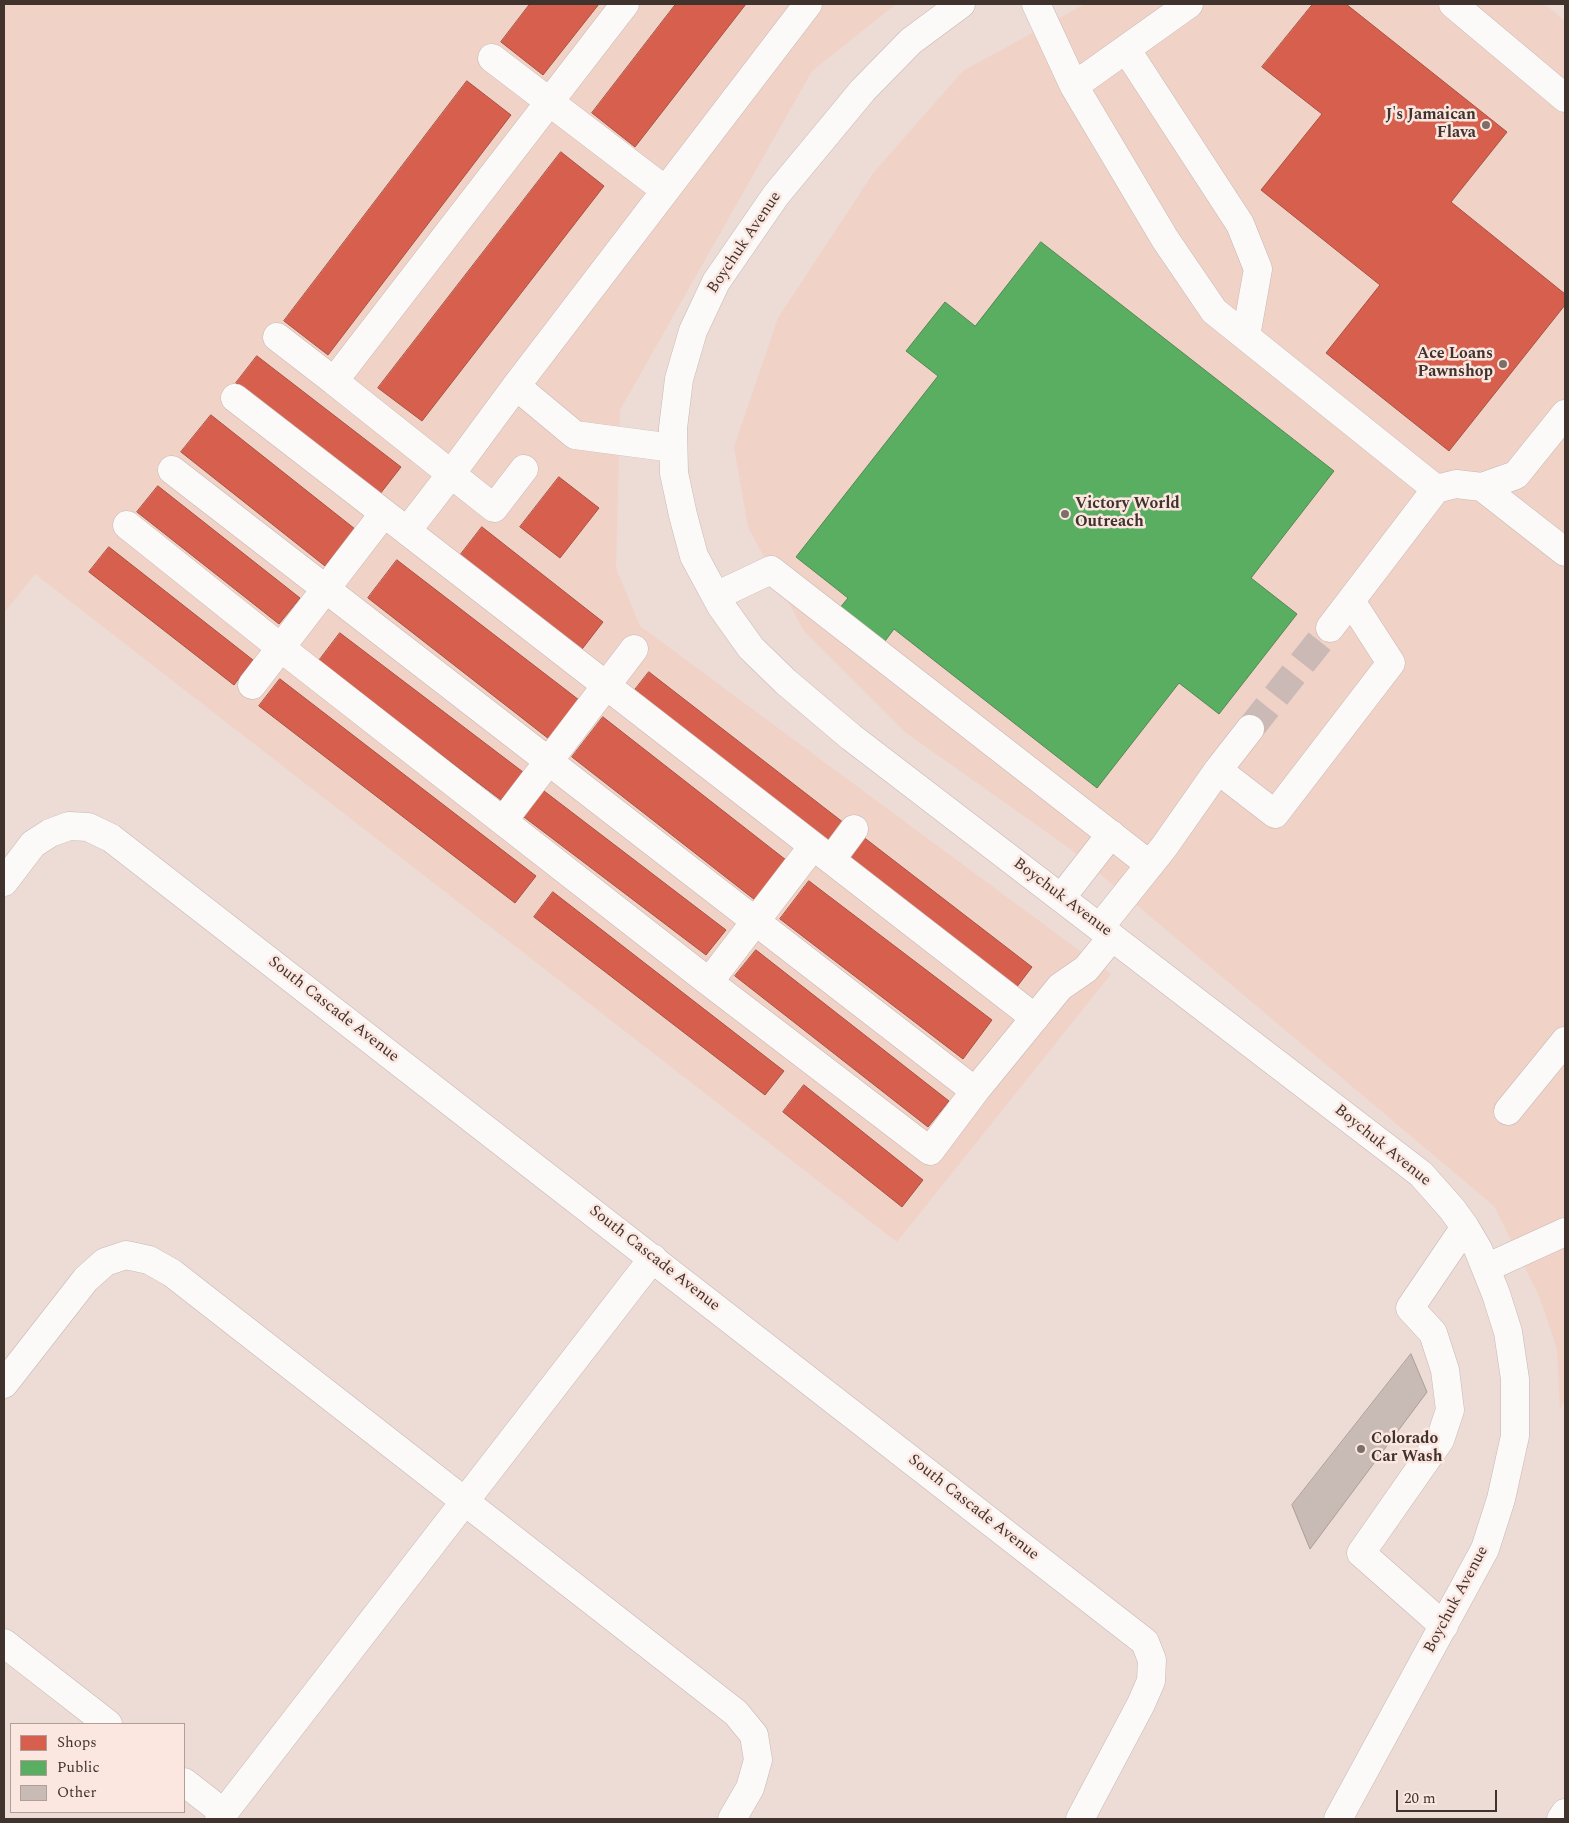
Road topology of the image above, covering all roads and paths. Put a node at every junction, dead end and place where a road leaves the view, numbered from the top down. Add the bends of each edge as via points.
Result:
1 (625, 4) edge
2 (808, 4) edge
3 (961, 4) edge
4 (1036, 4) edge
5 (1189, 4) edge
6 (1453, 4) edge
7 (1126, 49) junction
8 (492, 58) dead end
9 (1074, 86) junction
10 (1565, 98) edge
11 (550, 102) junction
12 (665, 190) junction
13 (1246, 336) junction
14 (277, 337) dead end
15 (334, 381) junction
16 (516, 386) junction
17 (235, 398) dead end
18 (1565, 414) edge
19 (673, 448) junction
20 (524, 469) dead end
21 (172, 470) dead end
22 (451, 474) junction
23 (1482, 487) junction
24 (1436, 489) junction
25 (384, 513) junction
26 (127, 525) dead end
27 (408, 531) junction
28 (1565, 552) edge
29 (325, 590) junction
30 (716, 596) junction
31 (1351, 601) junction
32 (1330, 628) tunnel mouth
33 (281, 648) junction
34 (634, 649) dead end
35 (252, 685) dead end
36 (606, 685) junction
37 (1250, 729) tunnel mouth
38 (548, 761) junction
39 (1218, 770) junction
40 (503, 821) junction
41 (854, 828) dead end
42 (1111, 834) junction
43 (822, 853) junction
44 (1150, 865) junction
45 (4, 882) edge
46 (1061, 898) junction
47 (755, 922) junction
48 (1106, 932) junction
49 (709, 982) junction
50 (1035, 1018) junction
51 (1565, 1041) edge
52 (975, 1091) junction
53 (1508, 1111) dead end
54 (1465, 1228) junction
55 (1565, 1232) edge
56 (653, 1258) junction
57 (1486, 1268) junction
58 (4, 1384) edge
59 (465, 1501) junction
60 (1444, 1626) junction
61 (4, 1644) edge
62 (107, 1723) edge
63 (185, 1783) edge
64 (1565, 1813) edge
65 (222, 1816) edge
66 (732, 1819) edge
67 (1080, 1819) edge
68 (1338, 1819) edge
69 (1561, 1819) edge

1 - 11 main road
2 - 12 main road
3 - 19 main road, Boychuk Avenue via 912,41 864,90 776,195 716,282 693,331 679,379 672,428
4 - 9 main road
5 - 7 main road
6 - 10 main road
7 - 9 main road
7 - 13 main road via 1240,224 1258,269
8 - 11 main road
9 - 13 main road via 1165,239 1214,311
11 - 12 main road
11 - 15 main road
12 - 16 main road
13 - 24 main road
14 - 15 main road
15 - 22 main road
16 - 19 main road via 575,435
16 - 22 main road
17 - 25 main road
18 - 23 main road via 1516,474
19 - 30 main road, Boychuk Avenue via 674,473 694,556
20 - 22 main road via 494,508
21 - 29 main road
22 - 27 main road
23 - 24 main road via 1456,484
23 - 28 main road
24 - 31 main road
25 - 27 main road
25 - 29 main road
26 - 33 main road
27 - 36 main road
29 - 33 main road
29 - 38 main road
30 - 42 main road via 770,570
30 - 46 main road, Boychuk Avenue via 751,648 786,682 850,738
31 - 32 main road
31 - 39 main road via 1391,663 1275,814
33 - 35 main road
33 - 40 main road
34 - 36 main road
36 - 38 main road
36 - 43 main road
37 - 39 main road
38 - 40 main road
38 - 47 main road
39 - 44 main road
40 - 49 main road
41 - 43 main road
42 - 44 main road
42 - 46 main road
43 - 47 main road
43 - 50 main road
44 - 48 main road
45 - 56 main road, South Cascade Avenue via 33,844 50,833 69,826 88,827 112,838
46 - 48 main road, Boychuk Avenue
47 - 49 main road
47 - 52 main road
48 - 50 main road via 1086,969 1060,987
48 - 54 main road, Boychuk Avenue via 1421,1174 1452,1208
49 - 52 main road via 930,1151
50 - 52 main road
51 - 53 main road
54 - 57 main road, Boychuk Avenue
54 - 60 main road via 1410,1308 1433,1333 1445,1370 1450,1410 1440,1440 1361,1553
55 - 57 main road
56 - 59 main road
56 - 67 main road, South Cascade Avenue via 1145,1642 1152,1660 1151,1681
57 - 60 main road, Boychuk Avenue via 1509,1341 1515,1379 1514,1436 1501,1499 1485,1549
58 - 59 main road via 86,1280 104,1262 126,1255 150,1260 172,1272
59 - 65 main road
59 - 66 main road via 736,1713 754,1735 758,1760 750,1788
60 - 68 main road, Boychuk Avenue
61 - 62 main road
63 - 65 main road
64 - 69 main road

